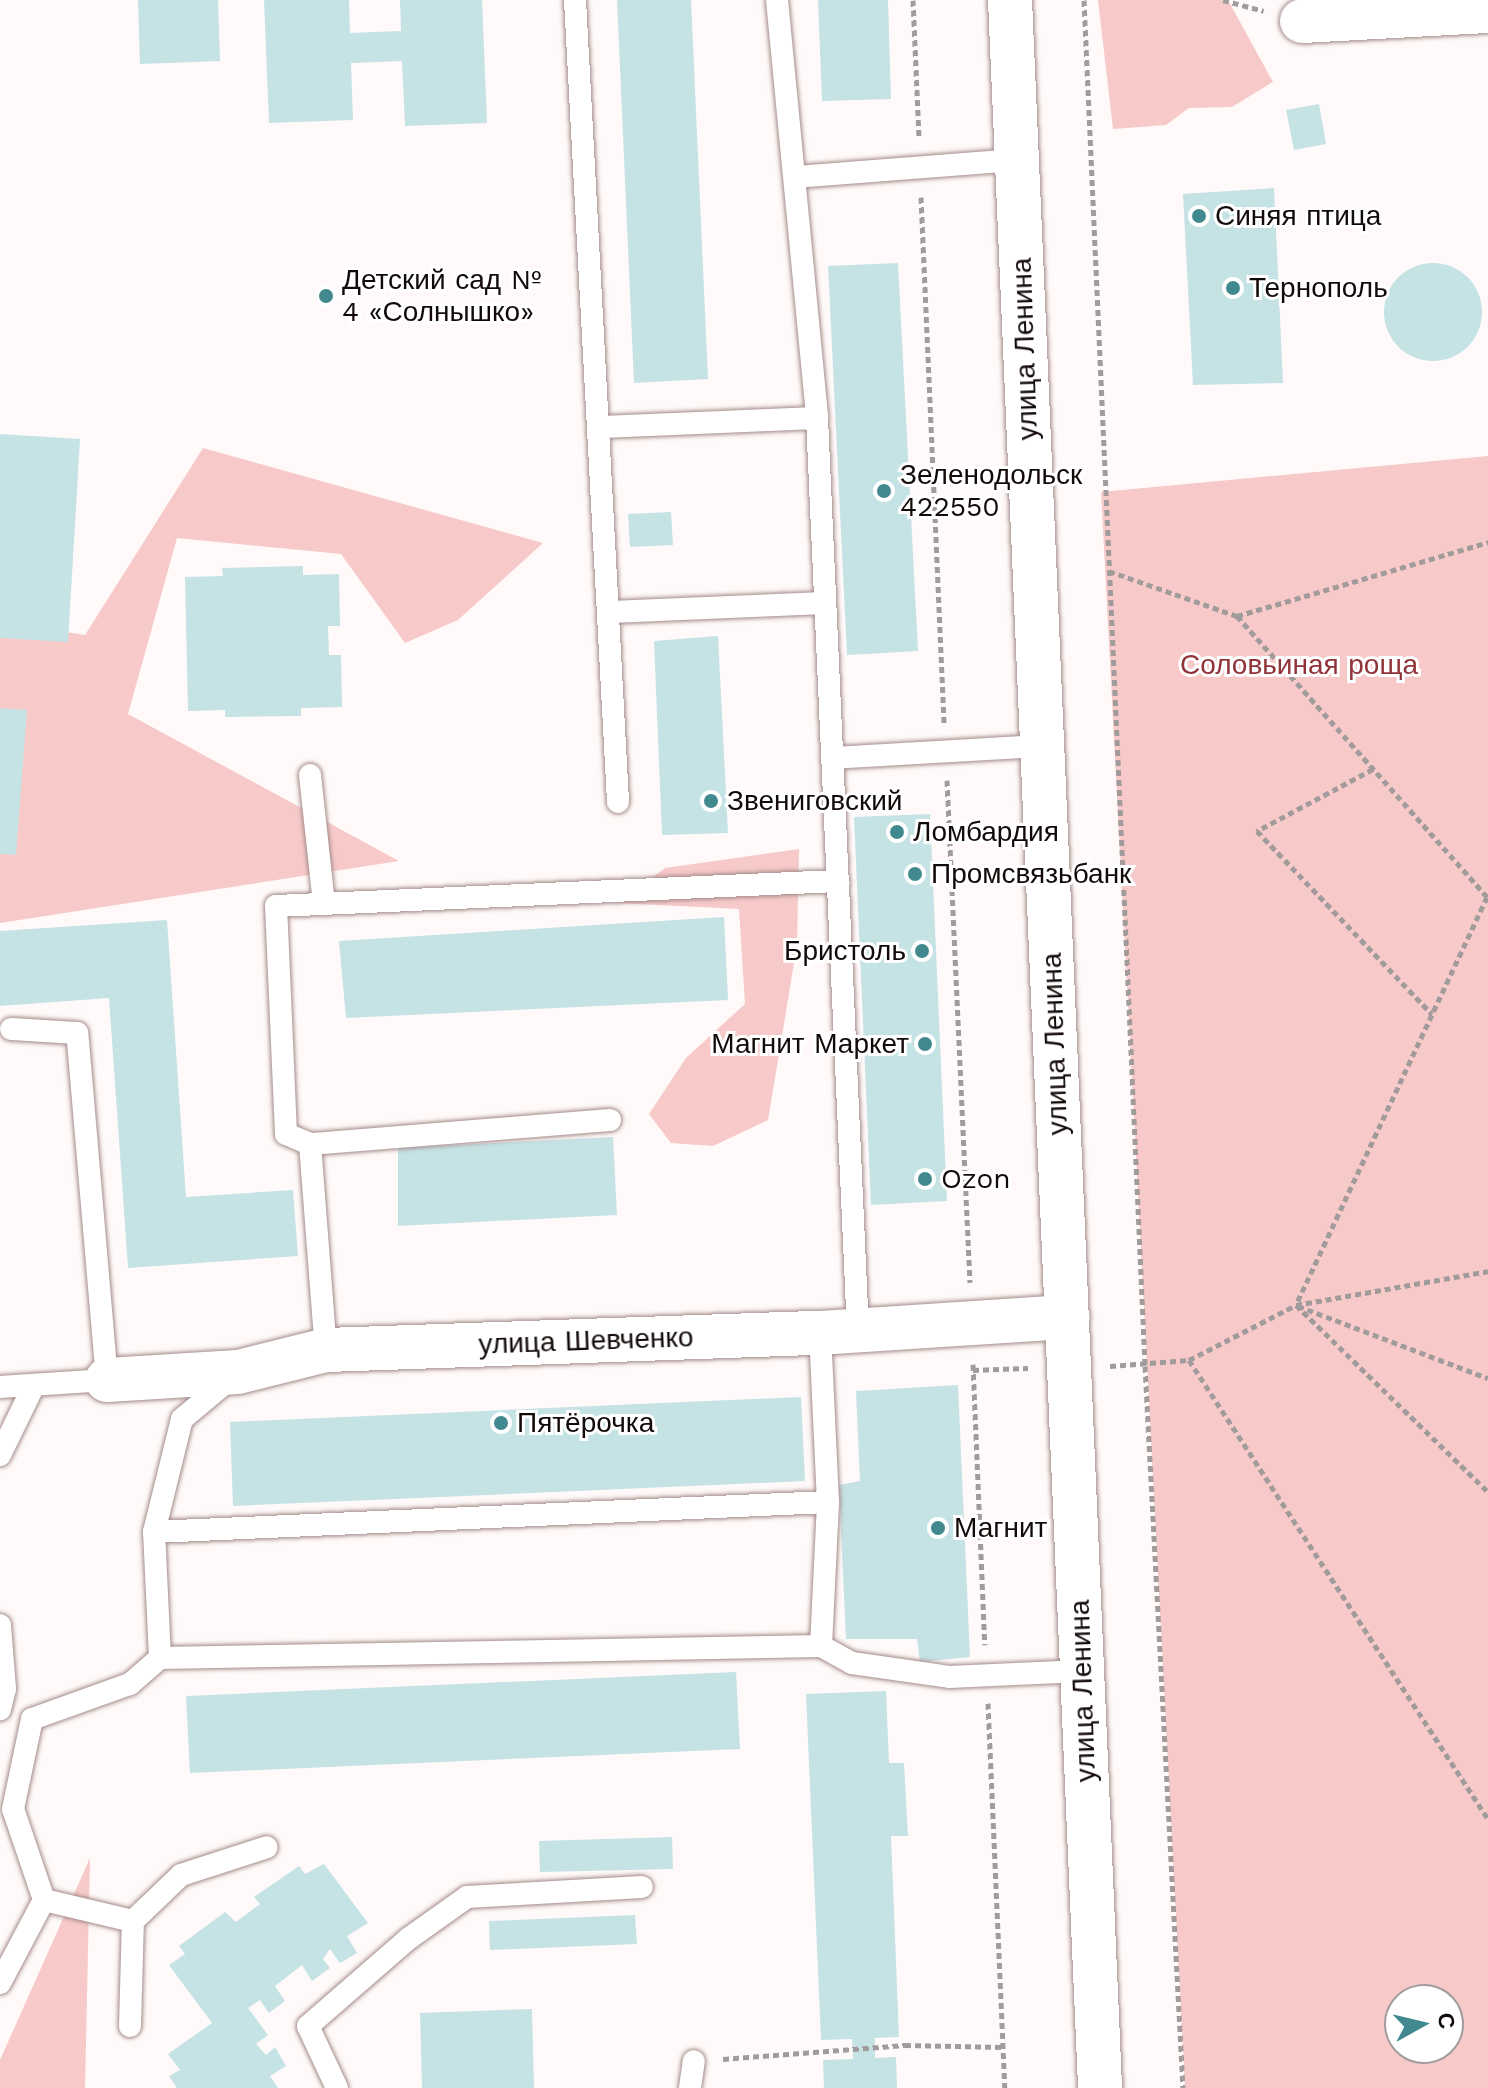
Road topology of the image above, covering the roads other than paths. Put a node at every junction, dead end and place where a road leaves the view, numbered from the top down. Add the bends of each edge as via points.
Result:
1 (575, 0) edge
2 (777, 0) edge
3 (1010, 0) edge
4 (1488, 11) edge
5 (1302, 21) dead end
6 (1017, 160) junction
7 (795, 177) junction
8 (817, 418) junction
9 (601, 427) junction
10 (825, 603) junction
11 (610, 612) junction
12 (1042, 746) junction
13 (832, 758) junction
14 (310, 775) dead end
15 (618, 802) dead end
16 (838, 881) junction
17 (324, 904) junction
18 (11, 1029) dead end
19 (610, 1120) dead end
20 (310, 1144) junction
21 (1067, 1317) junction
22 (839, 1332) junction
23 (326, 1350) junction
24 (238, 1372) junction
25 (107, 1380) junction
26 (34, 1385) junction
27 (0, 1387) edge
28 (0, 1455) edge
29 (828, 1502) junction
30 (154, 1532) junction
31 (0, 1625) edge
32 (821, 1646) junction
33 (160, 1658) junction
34 (1082, 1671) junction
35 (0, 1709) edge
36 (267, 1847) dead end
37 (642, 1887) dead end
38 (44, 1900) junction
39 (133, 1921) junction
40 (0, 1983) edge
41 (130, 2026) dead end
42 (694, 2061) road end
43 (337, 2088) edge
44 (690, 2088) edge
45 (1100, 2088) edge

1 - 9 lane
2 - 7 lane
3 - 6 main road, улица Ленина
4 - 5 main road
6 - 7 lane
6 - 12 main road, улица Ленина
7 - 8 lane
8 - 9 lane
8 - 10 lane
9 - 11 lane
10 - 11 lane
10 - 13 lane
11 - 15 lane
12 - 13 lane
12 - 21 main road, улица Ленина
13 - 16 lane
14 - 17 lane
16 - 17 lane
16 - 22 lane
17 - 20 lane via 276,906 286,1134
18 - 25 lane via 77,1033
19 - 20 lane
20 - 23 lane
21 - 22 main road, улица Шевченко
21 - 34 main road, улица Ленина
22 - 23 main road, улица Шевченко
22 - 29 lane
23 - 24 main road, улица Шевченко
24 - 25 main road, улица Шевченко
24 - 30 lane via 182,1419
25 - 26 lane
26 - 27 lane
26 - 28 lane
29 - 30 lane
29 - 32 lane
30 - 33 lane
31 - 35 lane via 5,1689
32 - 33 lane
32 - 34 lane via 852,1663 949,1677
33 - 38 lane via 130,1684 32,1719 13,1809
34 - 45 main road, улица Ленина
36 - 39 lane via 181,1875
37 - 43 lane via 467,1897 408,1939 308,2026
38 - 39 lane
38 - 40 lane
39 - 41 lane
42 - 44 lane

